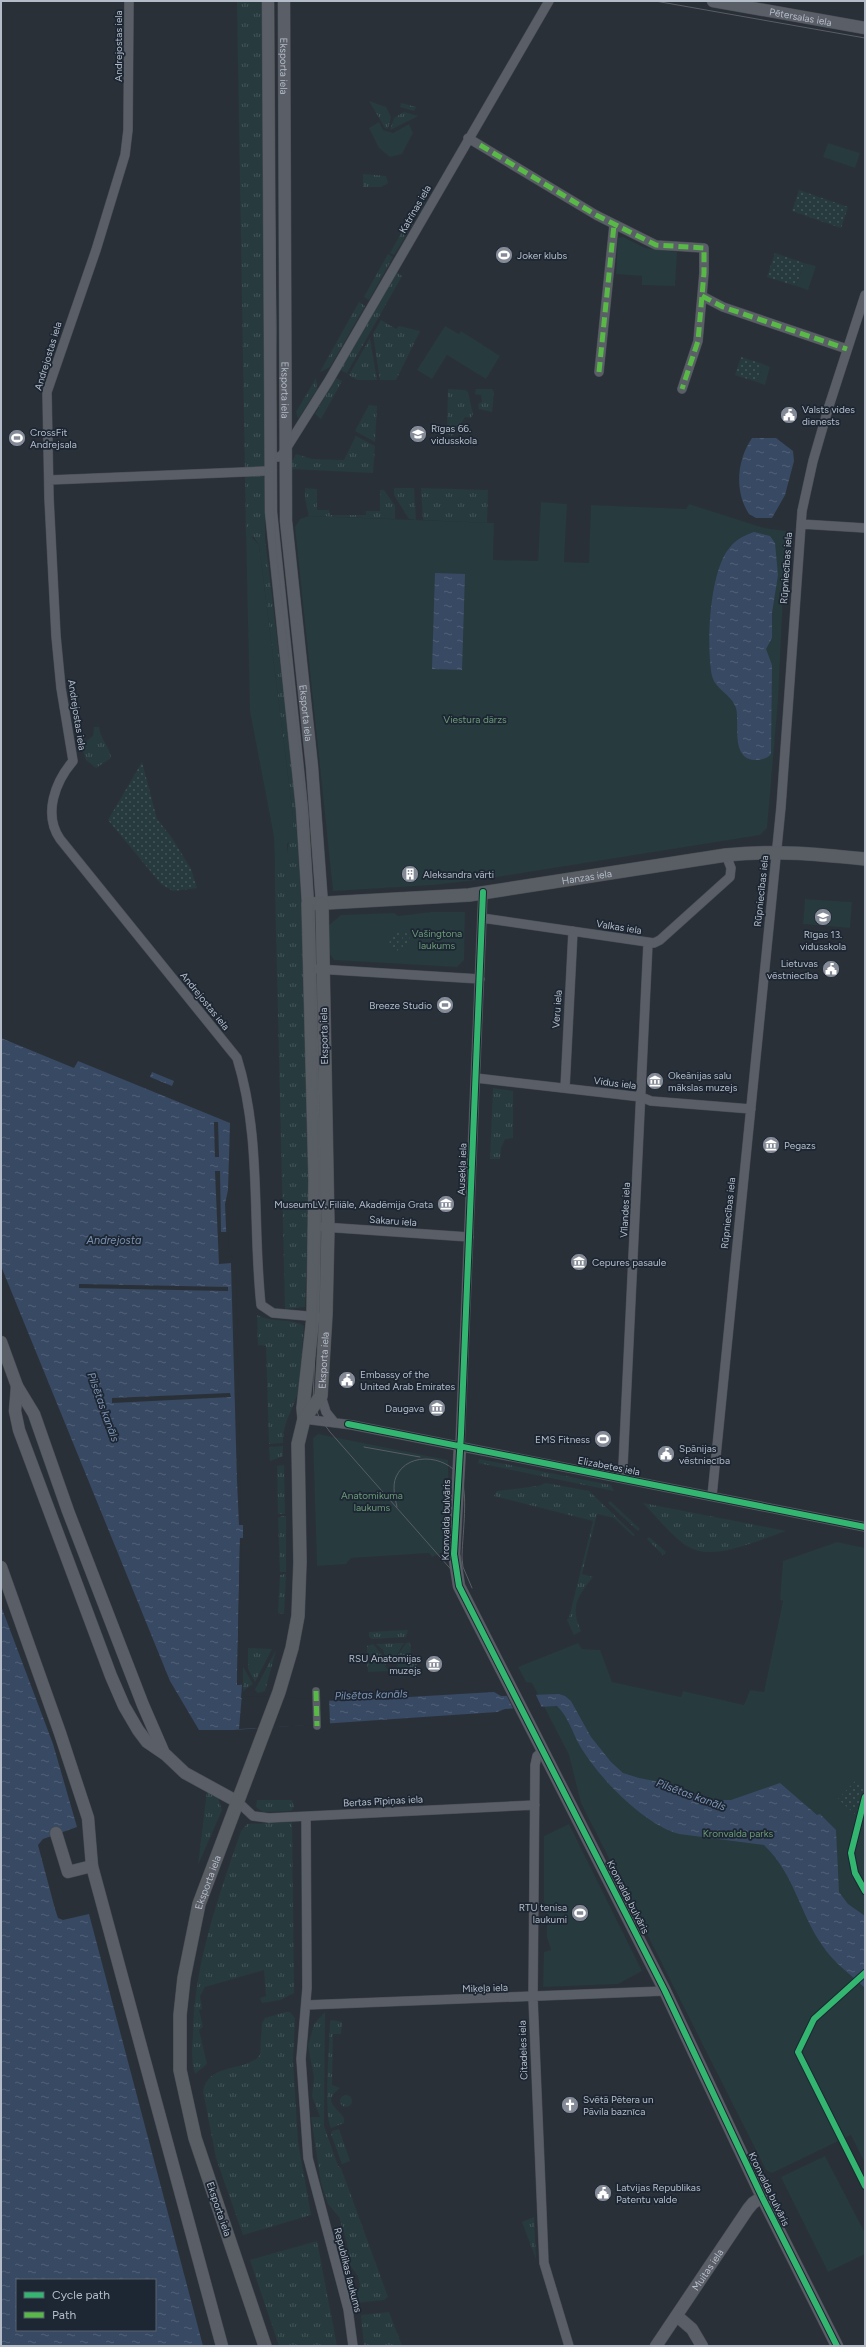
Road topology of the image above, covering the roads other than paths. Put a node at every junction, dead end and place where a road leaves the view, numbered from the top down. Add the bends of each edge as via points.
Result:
1 (129, 1) edge
2 (268, 1) edge
3 (284, 1) edge
4 (549, 1) edge
5 (713, 1) edge
6 (865, 28) edge
7 (468, 138) junction
8 (614, 225) junction
9 (865, 295) edge
10 (702, 296) junction
11 (848, 349) junction
12 (599, 372) dead end
13 (682, 389) dead end
14 (271, 428) junction
15 (284, 428) junction
16 (299, 428) junction
17 (284, 451) junction
18 (270, 457) junction
19 (266, 471) dead end
20 (48, 480) junction
21 (801, 524) junction
22 (865, 528) edge
23 (776, 851) junction
24 (726, 855) junction
25 (865, 859) edge
26 (483, 892) junction
27 (308, 904) junction
28 (322, 904) junction
29 (482, 918) junction
30 (573, 931) junction
31 (648, 943) junction
32 (310, 968) junction
33 (324, 969) junction
34 (480, 979) junction
35 (476, 1078) junction
36 (565, 1088) junction
37 (641, 1098) junction
38 (751, 1109) junction
39 (314, 1227) junction
40 (328, 1227) junction
41 (470, 1237) junction
42 (313, 1317) junction
43 (326, 1317) junction
44 (1, 1342) edge
45 (17, 1386) junction
46 (321, 1396) junction
47 (304, 1419) junction
48 (334, 1422) junction
49 (460, 1446) junction
50 (620, 1478) junction
51 (712, 1496) junction
52 (865, 1527) edge
53 (1, 1567) edge
54 (316, 1691) dead end
55 (317, 1726) dead end
56 (542, 1752) junction
57 (166, 1755) junction
58 (238, 1802) junction
59 (535, 1805) junction
60 (306, 1817) junction
61 (56, 1833) dead end
62 (92, 1866) junction
63 (665, 1991) junction
64 (533, 1998) junction
65 (306, 2005) junction
66 (762, 2197) junction
67 (677, 2316) junction
68 (222, 2346) edge
69 (265, 2346) edge
70 (353, 2346) edge
71 (569, 2346) edge
72 (656, 2346) edge
73 (702, 2346) edge
74 (837, 2346) edge

1 - 20 street, Andrejostas iela via 128,123 125,155 96,250 47,392
2 - 14 street, Eksporta iela
3 - 15 street, Eksporta iela
4 - 7 street, Katrīnas iela
5 - 6 street, Pētersalas iela
7 - 8 street
7 - 16 street, Katrīnas iela
8 - 10 street via 656,245 704,248
8 - 12 street
9 - 11 street, Rūpniecības iela
10 - 11 street via 723,307
10 - 13 street via 698,341
11 - 21 street, Rūpniecības iela via 813,461
14 - 15 street
14 - 18 street, Eksporta iela
15 - 16 street
15 - 17 street, Eksporta iela
16 - 17 street, Katrīnas iela
17 - 18 street via 279,457
17 - 28 street, Eksporta iela via 286,528 312,767
18 - 27 street, Eksporta iela via 273,546 302,809
19 - 20 street
20 - 42 street, Andrejostas iela via 58,651 73,761 56,787 53,807 55,831 237,1058 244,1079 254,1144 261,1305 273,1313
21 - 22 street
21 - 23 street, Rūpniecības iela
23 - 24 main road, Hanzas iela
23 - 25 main road, Hanzas iela
23 - 38 street, Rūpniecības iela
24 - 26 main road, Hanzas iela
24 - 31 street, Valkas iela via 731,868 730,877 660,940
26 - 28 main road, Hanzas iela
26 - 29 street, Ausekļa iela
27 - 28 main road, Hanzas iela
27 - 32 main road, Eksporta iela
28 - 33 main road, Eksporta iela
29 - 30 street, Valkas iela
29 - 34 street, Ausekļa iela
30 - 31 street, Valkas iela
30 - 36 street, Veru iela
31 - 37 street, Vīlandes iela
32 - 33 street
32 - 39 main road, Eksporta iela
33 - 34 street
33 - 40 main road, Eksporta iela
34 - 35 street, Ausekļa iela
35 - 36 street, Vidus iela
35 - 41 street, Ausekļa iela
36 - 37 street, Vidus iela
37 - 38 street, Vidus iela
37 - 50 street, Vīlandes iela via 623,1466
38 - 51 street, Rūpniecības iela
39 - 40 street, Sakaru iela
39 - 42 main road, Eksporta iela
40 - 41 street, Sakaru iela
40 - 43 main road, Eksporta iela
41 - 49 street, Ausekļa iela
42 - 43 street, Andrejostas iela
42 - 47 main road, Eksporta iela
43 - 46 main road, Eksporta iela
44 - 45 street
45 - 57 street via 34,1414 68,1511 143,1705 158,1743
45 - 57 street via 15,1412 18,1430 111,1676 138,1730 147,1742
46 - 47 main road, Eksporta iela
46 - 48 street via 326,1412
47 - 48 street, Elizabetes iela
47 - 58 main road, Eksporta iela via 299,1433 297,1461 300,1562 298,1616 279,1692
48 - 49 street, Elizabetes iela
49 - 50 street, Elizabetes iela
49 - 56 street, Kronvalda bulvāris via 454,1554 459,1586
50 - 51 street, Elizabetes iela
51 - 52 street, Elizabetes iela
53 - 62 street via 88,1818
54 - 55 street
56 - 59 street, Citadeles iela via 536,1760
56 - 63 street, Kronvalda bulvāris
57 - 58 street via 185,1773
58 - 60 street, Bertas Pīpiņas iela via 253,1816
58 - 69 main road, Eksporta iela via 211,1868 190,1940 180,2015 180,2070 195,2138
59 - 60 street, Bertas Pīpiņas iela
59 - 64 street, Citadeles iela
60 - 65 street
61 - 62 street via 68,1872
62 - 68 street
63 - 64 street, Miķeļa iela
63 - 66 street, Kronvalda bulvāris
64 - 65 street, Miķeļa iela
64 - 71 street, Citadeles iela via 544,2263
65 - 70 street, Republikas laukums via 301,2059 308,2158 348,2309
66 - 67 street, Muitas iela via 748,2209
66 - 74 street, Kronvalda bulvāris
67 - 72 street, Muitas iela
67 - 73 street via 692,2328

